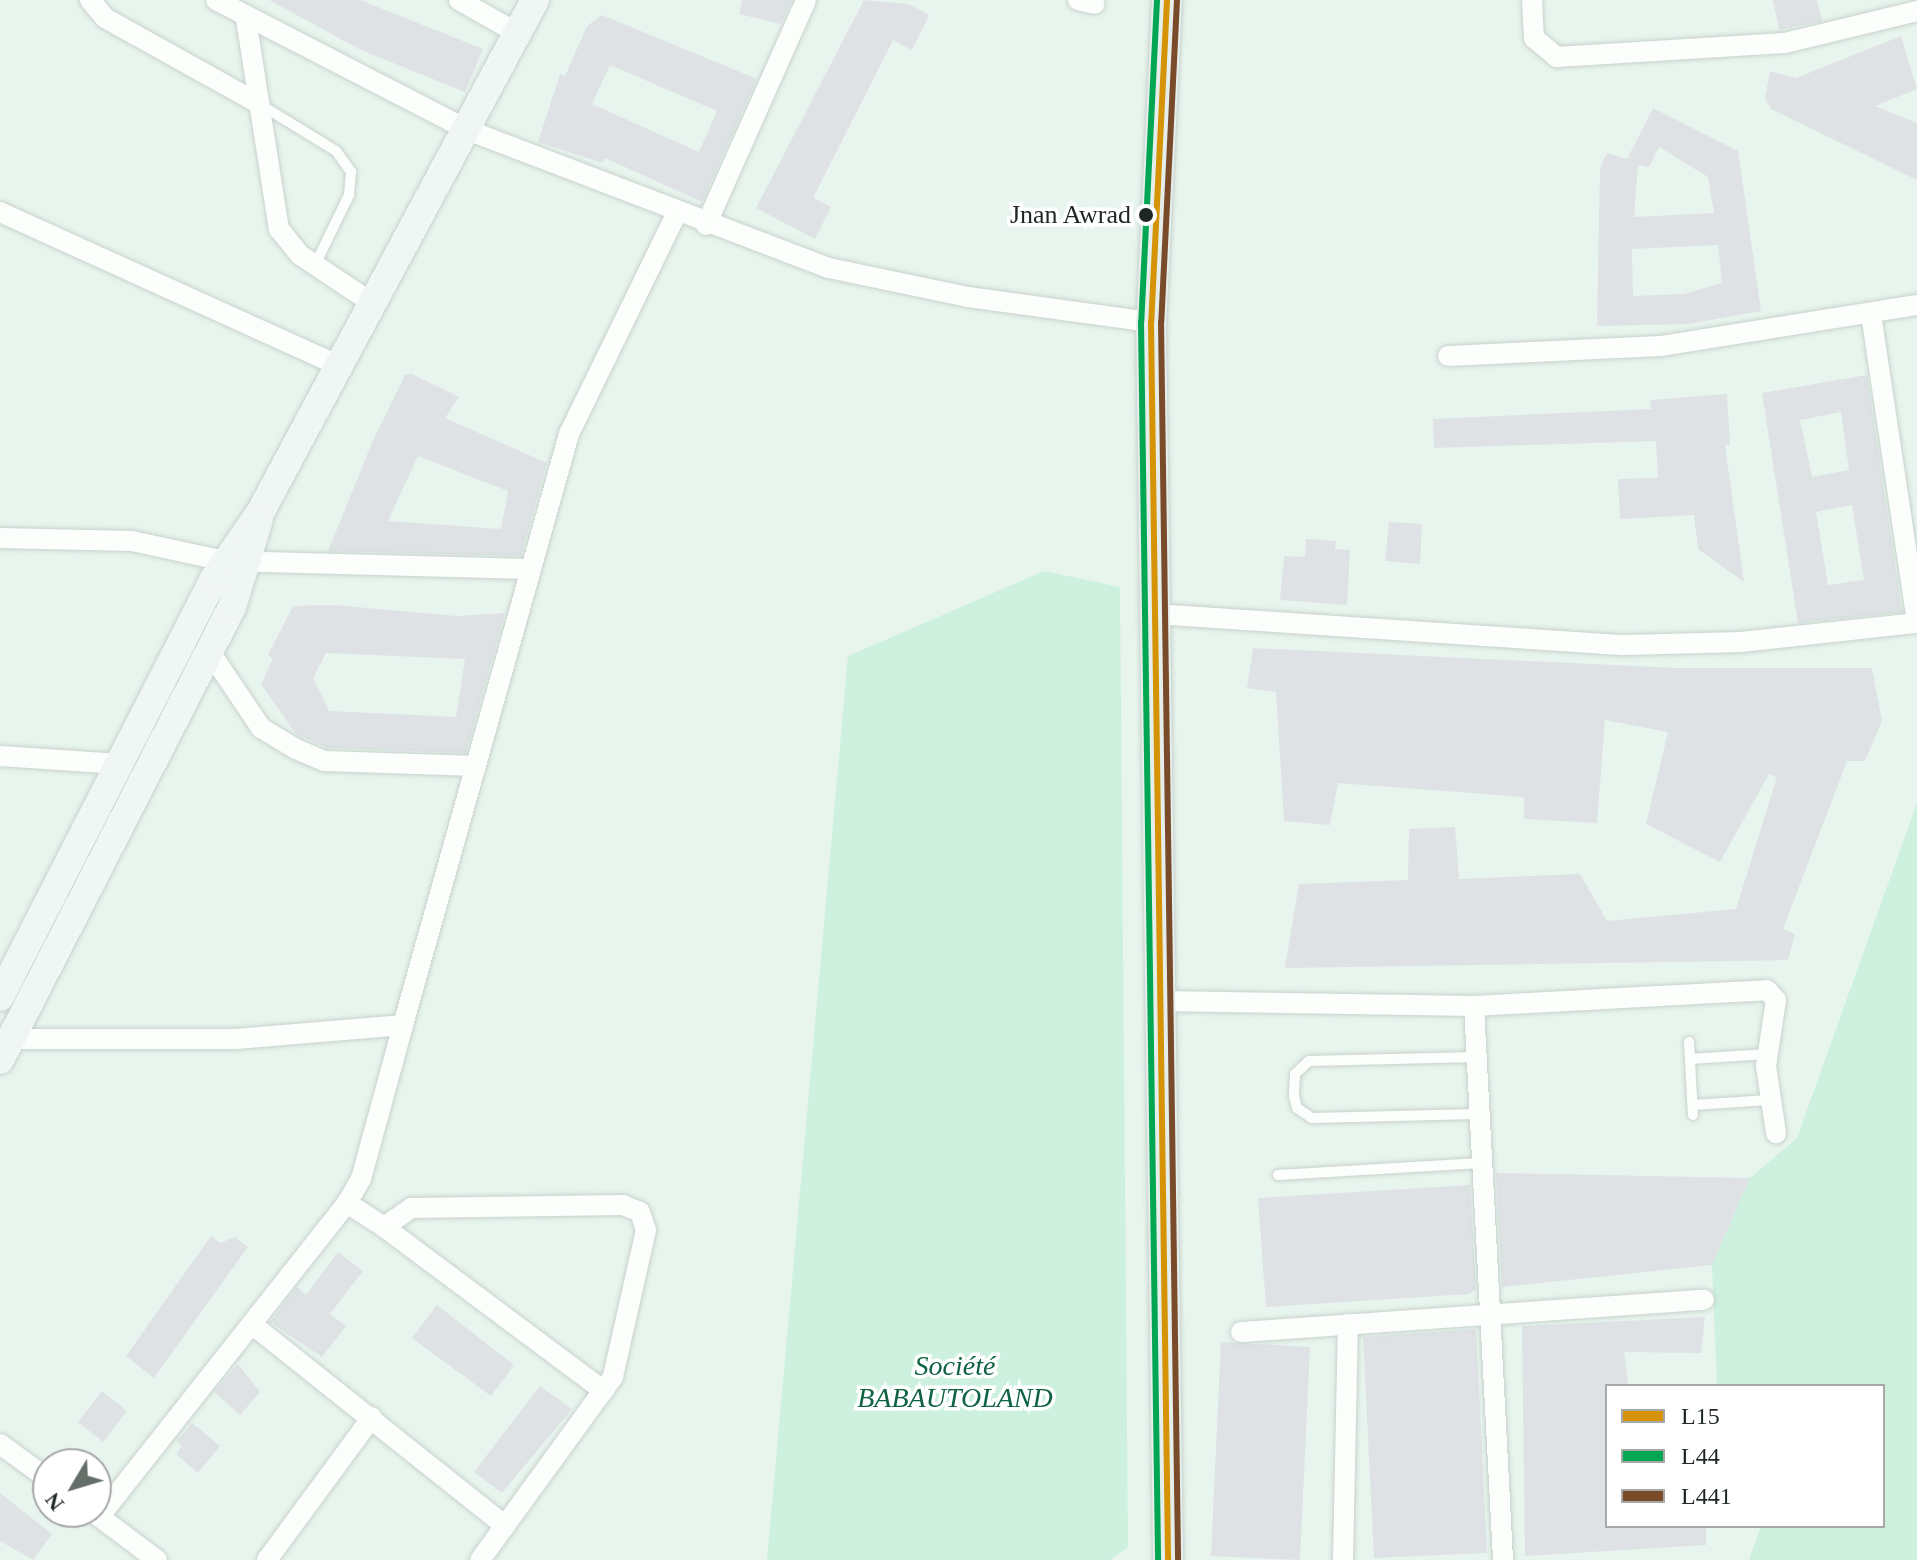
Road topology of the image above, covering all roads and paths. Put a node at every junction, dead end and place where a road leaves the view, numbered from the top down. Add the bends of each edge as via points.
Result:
1 (90, 0) edge
2 (216, 0) edge
3 (459, 0) edge
4 (535, 0) edge
5 (806, 0) edge
6 (1151, 0) edge
7 (1167, 0) edge
8 (1532, 0) edge
9 (1917, 11) edge
10 (246, 19) junction
11 (519, 34) junction
12 (256, 102) junction
13 (470, 131) junction
14 (0, 212) edge
15 (676, 215) junction
16 (706, 225) junction
17 (315, 265) junction
18 (375, 305) junction
19 (1917, 305) edge
20 (1871, 314) junction
21 (1143, 321) junction
22 (1448, 356) dead end
23 (341, 367) junction
24 (0, 538) edge
25 (237, 560) junction
26 (530, 569) junction
27 (1155, 614) junction
28 (1917, 623) edge
29 (210, 652) junction
30 (0, 756) edge
31 (120, 764) junction
32 (476, 766) junction
33 (0, 997) edge
34 (1160, 1001) junction
35 (1474, 1006) junction
36 (403, 1025) junction
37 (1689, 1042) dead end
38 (4, 1046) edge
39 (1767, 1054) junction
40 (1476, 1057) junction
41 (1690, 1059) junction
42 (1769, 1100) junction
43 (1478, 1114) junction
44 (1776, 1133) dead end
45 (1481, 1163) junction
46 (1278, 1175) dead end
47 (347, 1203) junction
48 (384, 1227) junction
49 (1704, 1300) dead end
50 (1489, 1315) junction
51 (1348, 1324) junction
52 (254, 1326) junction
53 (1241, 1332) dead end
54 (604, 1391) junction
55 (372, 1417) junction
56 (0, 1444) edge
57 (32, 1467) edge
58 (112, 1495) edge
59 (112, 1526) edge
60 (505, 1526) junction
61 (157, 1560) edge
62 (267, 1560) edge
63 (480, 1560) edge
64 (1148, 1560) edge
65 (1168, 1560) edge
66 (1343, 1560) edge
67 (1503, 1560) edge

1 - 12 street via 105,18
2 - 10 street
3 - 11 street
4 - 11 street
5 - 16 street
6 - 21 main road
7 - 21 main road
8 - 9 street via 1534,38 1557,57 1785,43
10 - 12 street
10 - 13 street
11 - 13 street
12 - 17 street via 279,229
12 - 17 lane via 336,151 349,165 351,188
13 - 15 street
13 - 18 street
14 - 23 street
15 - 16 street
15 - 26 street via 569,434
16 - 21 street via 829,268 968,297
17 - 18 street
18 - 23 street
19 - 20 street
20 - 22 street via 1661,346
20 - 28 street
21 - 27 main road
21 - 64 main road
23 - 25 street
24 - 25 street via 132,541
25 - 26 street
25 - 29 street
25 - 31 street
26 - 32 street
27 - 28 street via 1624,645 1741,642
27 - 34 main road
29 - 32 street via 261,728 324,761
29 - 38 street
30 - 31 street
31 - 33 street
32 - 36 street
34 - 35 street
34 - 65 main road
35 - 39 street via 1767,990 1776,1004
35 - 40 street
36 - 38 street via 236,1039
36 - 47 street via 361,1179
37 - 41 lane
39 - 41 lane
39 - 42 street
40 - 43 street
40 - 43 lane via 1309,1061 1295,1074 1294,1096 1297,1108 1312,1118
41 - 42 lane via 1693,1110
42 - 44 street
43 - 45 street
45 - 46 lane
45 - 50 street
47 - 48 street
47 - 52 street
48 - 54 street
48 - 54 street via 411,1208 623,1205 640,1212 643,1246 617,1366
49 - 50 street
50 - 51 street
50 - 67 street
51 - 53 street
51 - 66 street
52 - 55 street
52 - 58 street
54 - 60 street
55 - 60 street
55 - 62 street
56 - 57 street
59 - 61 street
60 - 63 street

